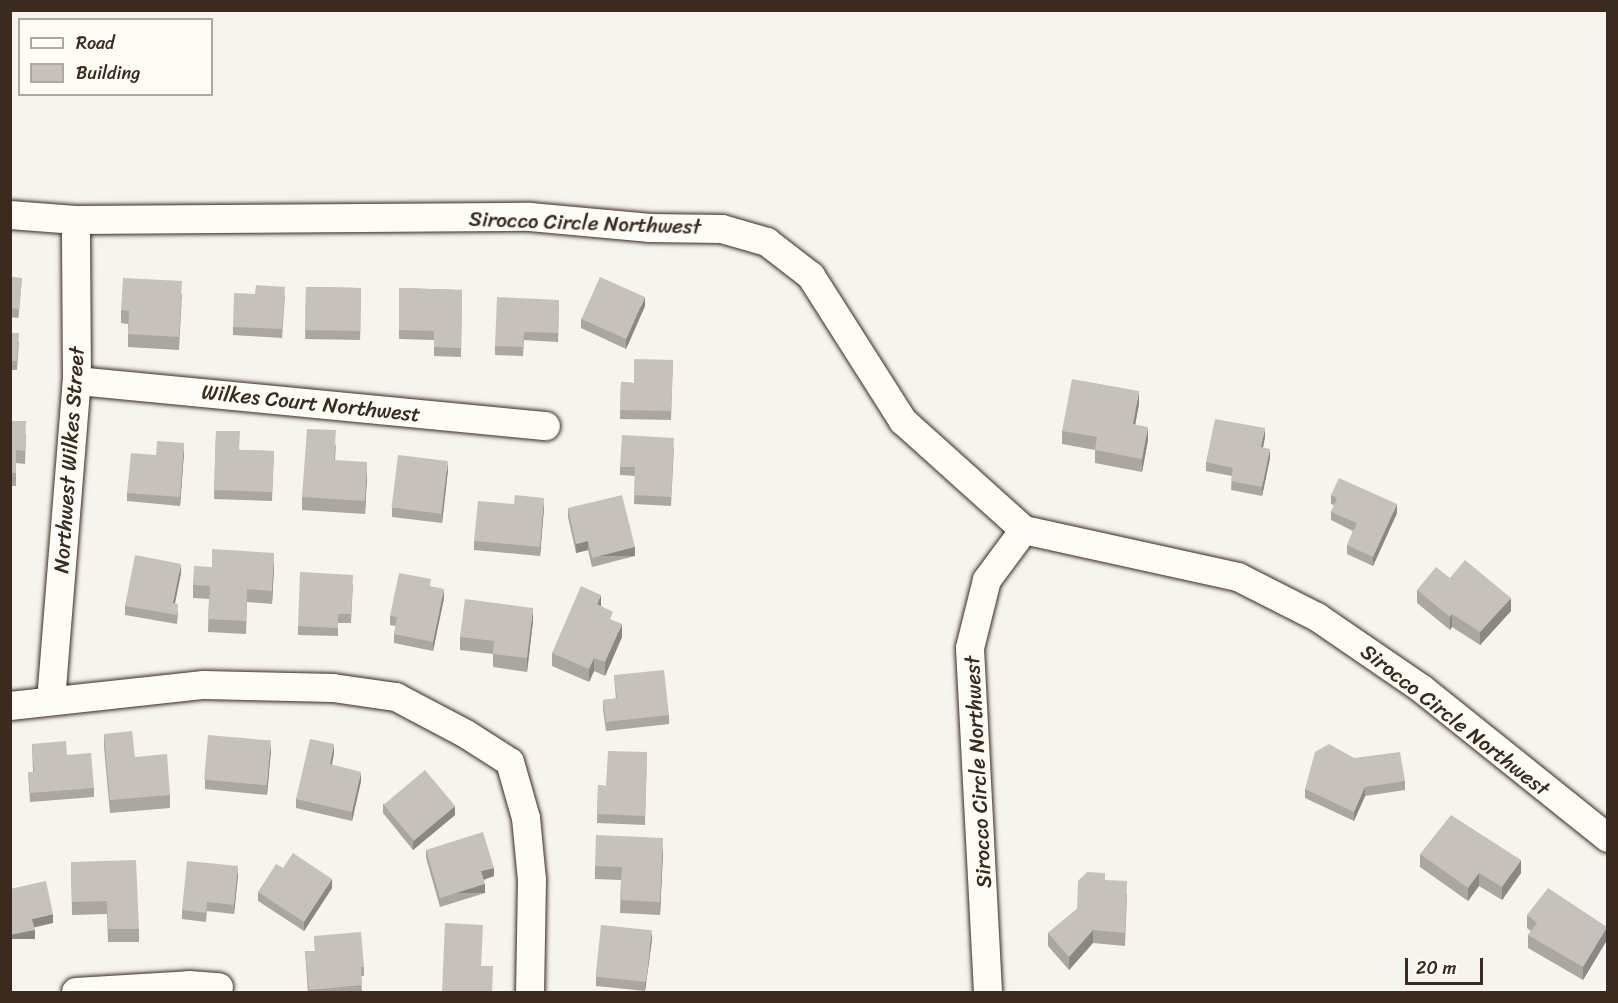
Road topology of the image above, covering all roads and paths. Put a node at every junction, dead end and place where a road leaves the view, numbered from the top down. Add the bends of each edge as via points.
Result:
1 (10, 215) edge
2 (76, 219) junction
3 (77, 381) junction
4 (546, 426) dead end
5 (1024, 530) junction
6 (51, 701) junction
7 (10, 706) edge
8 (1608, 838) edge
9 (219, 987) dead end
10 (76, 993) edge
11 (530, 993) edge
12 (988, 993) edge

1 - 2 street, Sirocco Circle Northwest
2 - 3 street, Northwest Wilkes Street
2 - 5 street, Sirocco Circle Northwest via 530,217 650,228 722,229 767,243 812,276 903,421
3 - 4 street, Wilkes Court Northwest
3 - 6 street, Northwest Wilkes Street
5 - 8 street, Sirocco Circle Northwest via 1238,577 1317,617 1422,689
5 - 12 street, Sirocco Circle Northwest via 987,580 970,648
6 - 7 street
6 - 11 street via 204,685 333,688 396,697 466,735 510,762 526,818 532,880
9 - 10 street via 189,985

